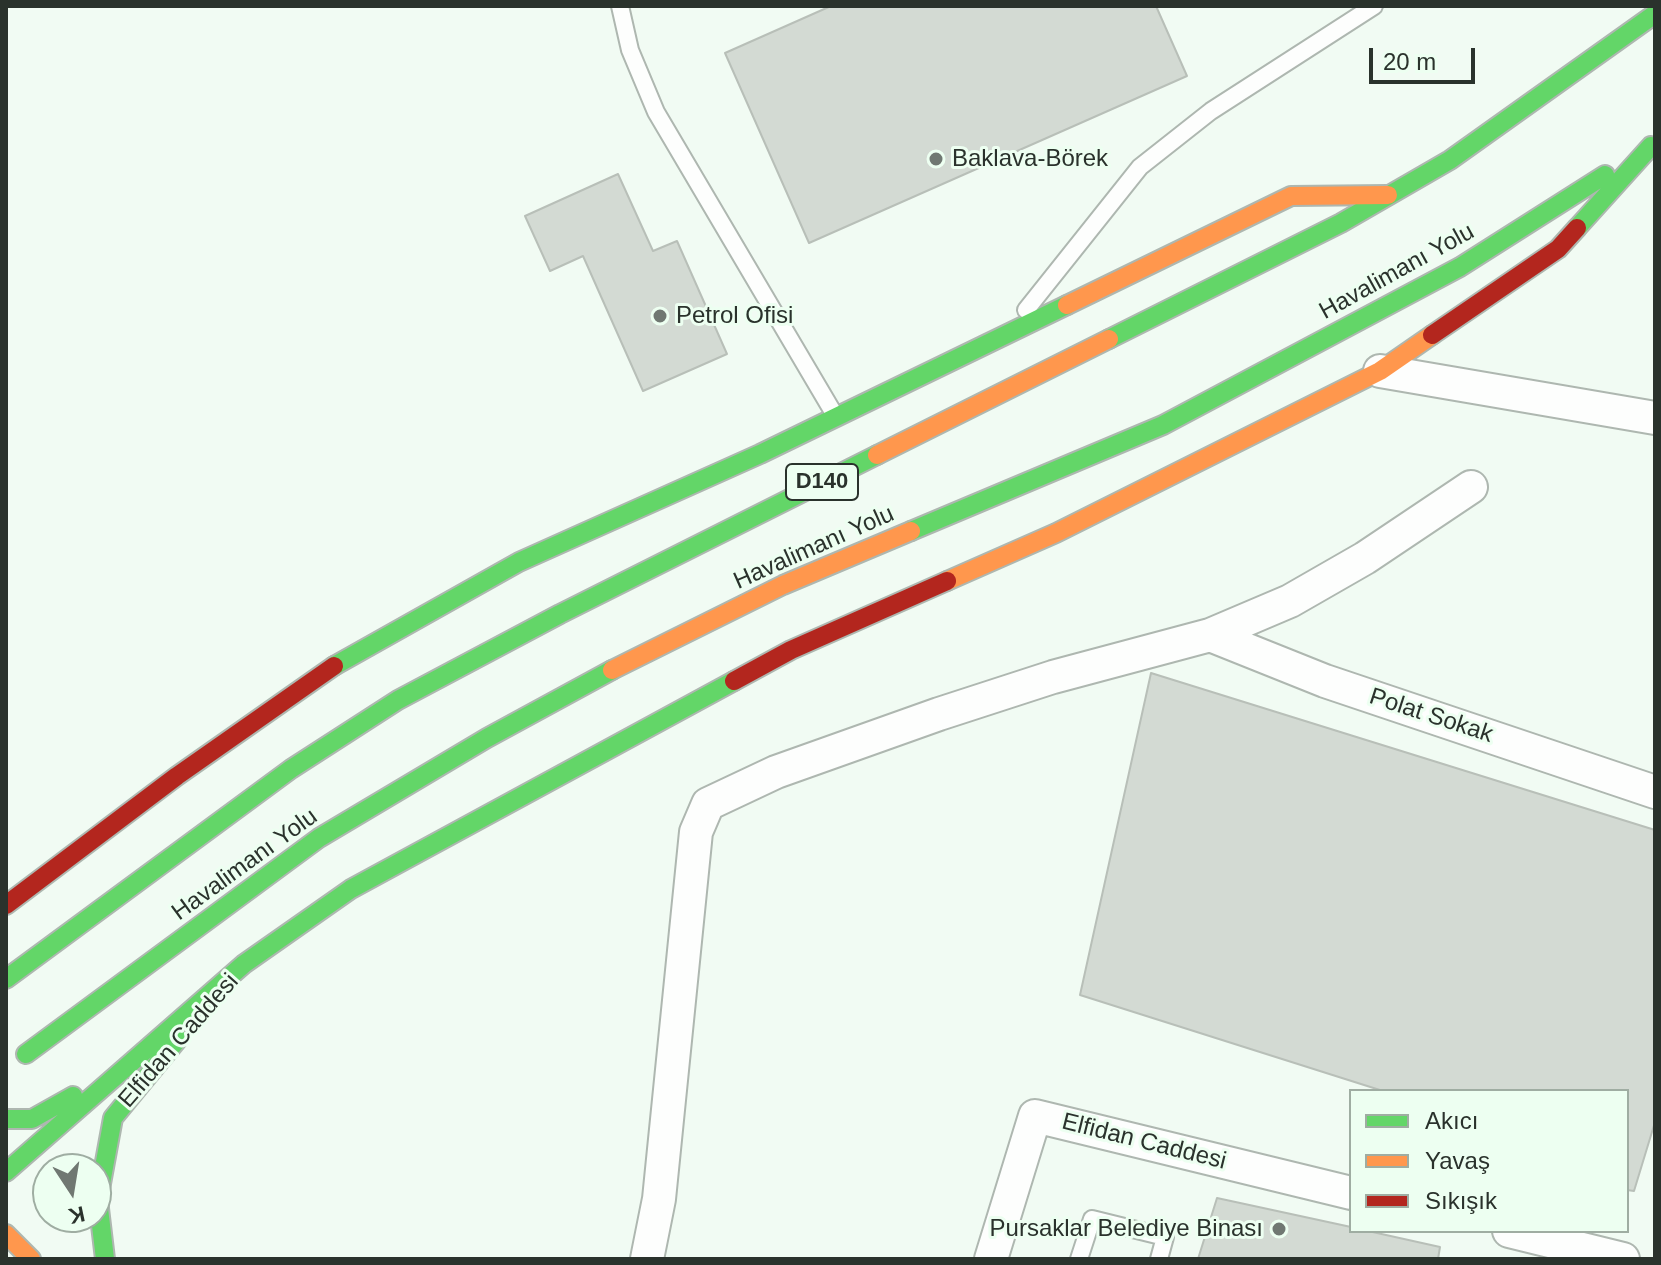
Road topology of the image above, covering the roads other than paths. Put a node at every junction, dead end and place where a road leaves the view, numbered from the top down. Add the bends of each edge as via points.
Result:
1 (620, 6) edge
2 (1374, 6) edge
3 (1655, 14) edge
4 (1653, 145) edge
5 (1390, 195) junction
6 (1009, 332) junction
7 (1380, 371) junction
8 (836, 417) junction
9 (1655, 418) edge
10 (1471, 487) dead end
11 (1210, 635) junction
12 (1655, 792) edge
13 (6, 905) edge
14 (244, 964) junction
15 (6, 979) edge
16 (26, 1054) dead end
17 (131, 1062) junction
18 (6, 1119) edge
19 (6, 1172) edge
20 (1349, 1193) edge
21 (1514, 1233) edge
22 (6, 1234) edge
23 (1566, 1252) edge
24 (31, 1259) edge
25 (105, 1259) edge
26 (647, 1259) edge
27 (991, 1259) edge
28 (1079, 1259) edge
29 (1159, 1259) edge
30 (1623, 1259) edge

1 - 8 lane via 630,50 656,112
2 - 6 lane via 1211,111 1140,167
3 - 5 main road, D140 via 1463,151
4 - 7 main road via 1558,249
4 - 16 main road, Havalimanı Yolu via 1460,267 1163,425 783,585 487,738 319,838
5 - 6 main road via 1291,196
5 - 15 main road, D140 via 398,700 291,769
6 - 8 main road
7 - 9 street
7 - 14 main road via 1056,533 791,650 351,889
8 - 13 main road via 519,562 331,668
10 - 11 street via 1290,601
11 - 12 street, Polat Sokak via 1325,681
11 - 26 street via 939,714 776,772 708,804 696,832 659,1199
14 - 17 main road
14 - 25 main road, Elfidan Caddesi via 113,1118 98,1200
17 - 18 main road via 32,1119
17 - 19 main road
20 - 27 street, Elfidan Caddesi via 1035,1116
21 - 23 street
22 - 24 main road
23 - 30 street
28 - 29 lane via 1092,1219 1165,1237

